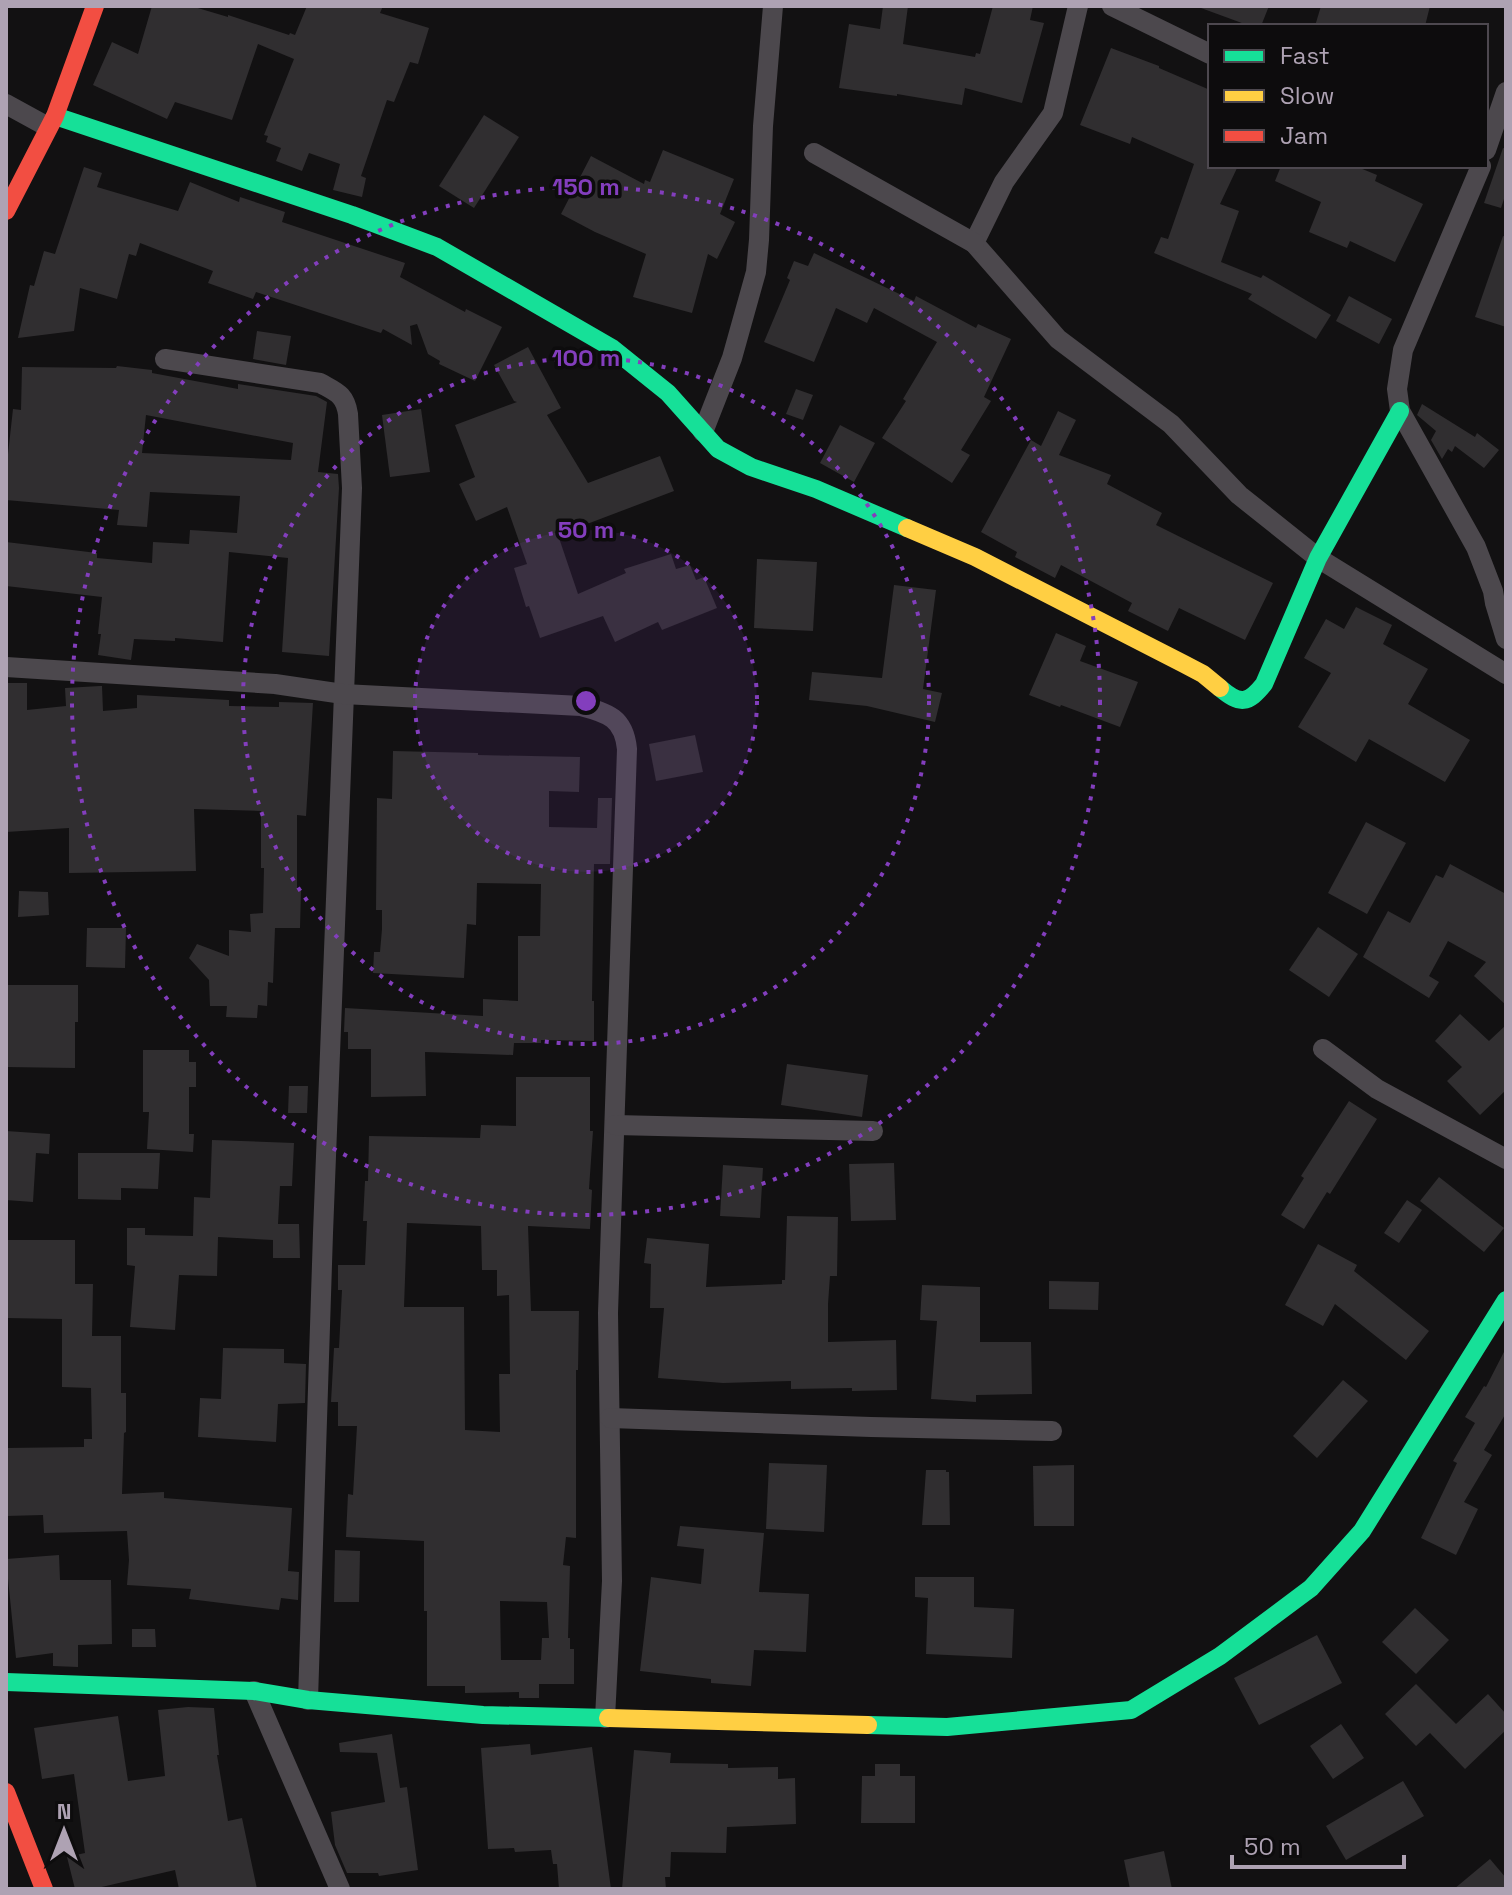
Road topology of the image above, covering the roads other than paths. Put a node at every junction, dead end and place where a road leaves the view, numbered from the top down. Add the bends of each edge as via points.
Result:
1 (95, 6) edge
2 (773, 6) edge
3 (1078, 6) edge
4 (1112, 6) edge
5 (1208, 53) edge
6 (1506, 92) edge
7 (6, 104) edge
8 (51, 122) junction
9 (1488, 144) edge
10 (814, 153) dead end
11 (1479, 168) edge
12 (6, 211) edge
13 (974, 243) junction
14 (165, 359) dead end
15 (1400, 411) junction
16 (703, 432) junction
17 (1318, 558) junction
18 (1500, 598) edge
19 (1506, 639) edge
20 (6, 667) edge
21 (1506, 674) edge
22 (343, 694) junction
23 (1323, 1049) dead end
24 (615, 1125) junction
25 (873, 1131) dead end
26 (1506, 1159) edge
27 (1506, 1300) edge
28 (610, 1418) junction
29 (1052, 1431) dead end
30 (6, 1682) edge
31 (254, 1691) junction
32 (308, 1700) junction
33 (605, 1718) junction
34 (6, 1792) edge
35 (44, 1889) edge
36 (340, 1889) edge

1 - 8 street
2 - 16 street via 756,272 732,358
3 - 13 street via 1053,113 1004,182
4 - 5 street
6 - 9 street
7 - 8 street
8 - 12 street
8 - 16 street via 352,215 437,247 612,348 668,393
10 - 13 street
11 - 15 street via 1403,350 1397,389
13 - 17 street via 1058,339 1171,424 1239,495
14 - 22 street via 320,383 341,394 346,403 352,488
15 - 17 street
15 - 18 street
16 - 17 street via 718,449 751,467 975,557 1177,660 1242,701 1256,696 1264,684
17 - 21 street
18 - 19 street
20 - 22 street via 275,684
22 - 24 street via 581,706 617,720 627,749
22 - 32 street
23 - 26 street via 1377,1089
24 - 25 street
24 - 28 street
27 - 33 street via 1362,1531 1311,1588 1220,1656 1131,1710 947,1727
28 - 29 street
28 - 33 street via 612,1581
30 - 31 street
31 - 32 street
31 - 36 street
32 - 33 street via 483,1715
34 - 35 street

